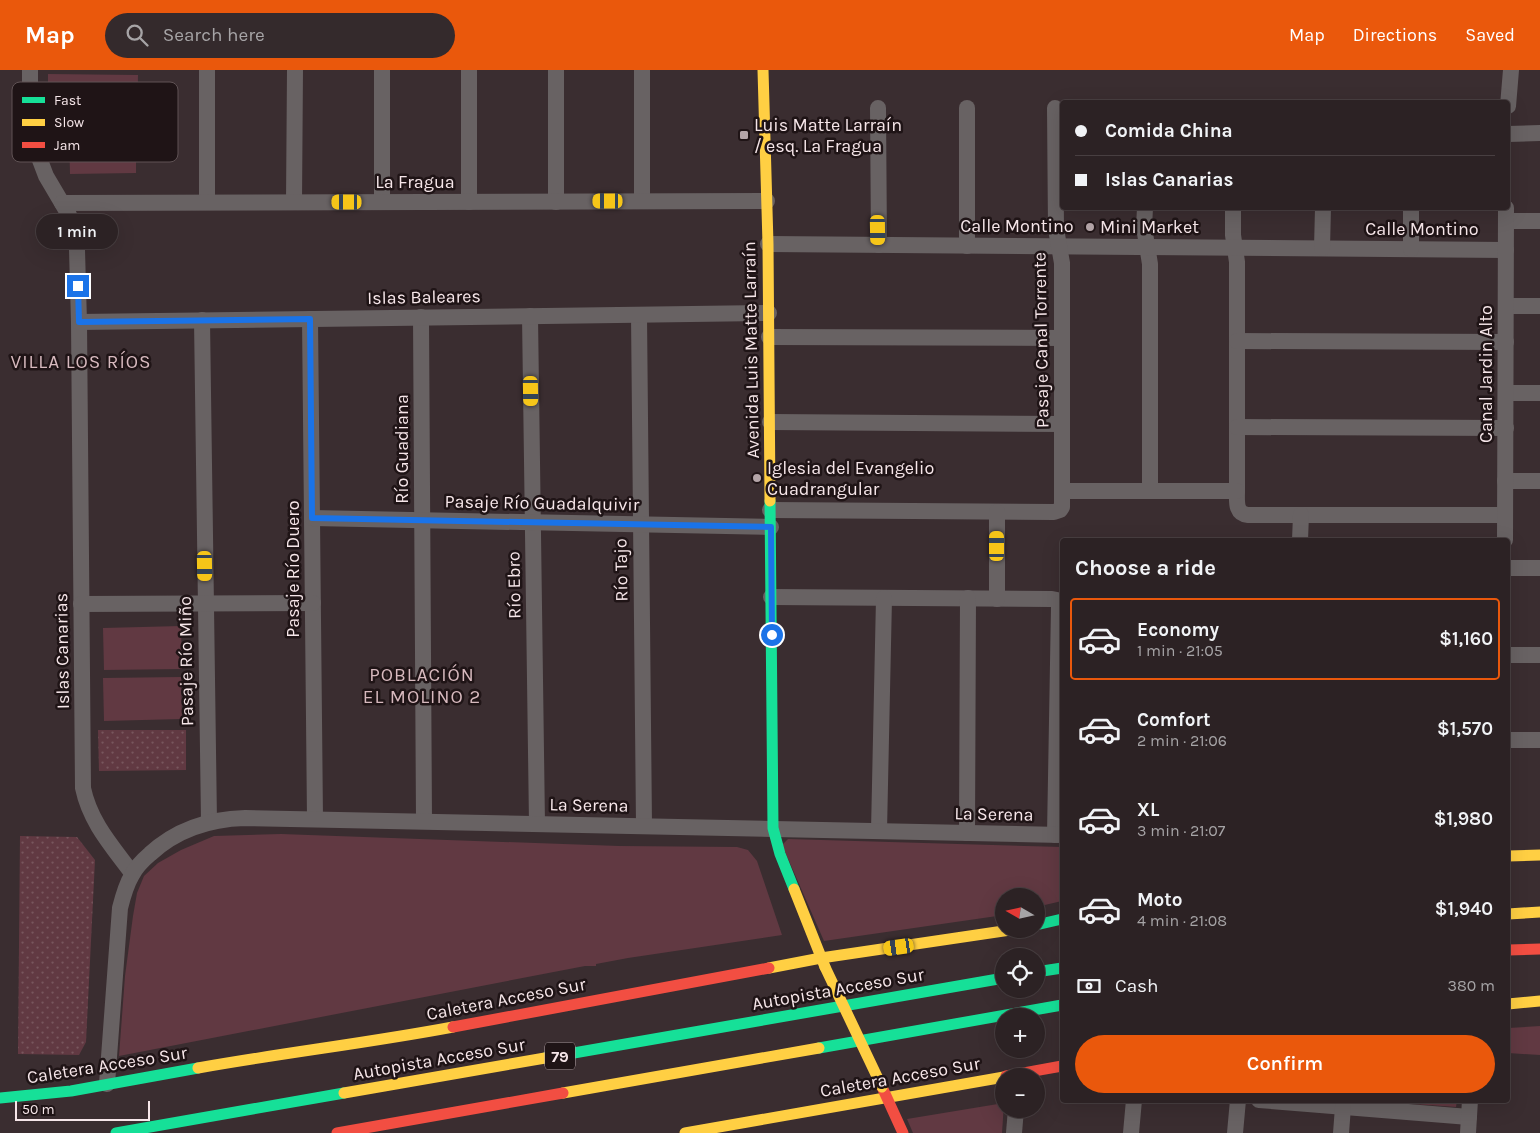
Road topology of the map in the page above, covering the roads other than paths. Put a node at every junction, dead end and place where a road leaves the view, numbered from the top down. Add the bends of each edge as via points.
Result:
1 (207, 70) edge
2 (294, 70) edge
3 (382, 70) edge
4 (469, 70) edge
5 (556, 70) edge
6 (642, 70) edge
7 (763, 70) edge
8 (1511, 70) edge
9 (1508, 100) edge
10 (878, 108) dead end
11 (967, 108) dead end
12 (1055, 108) dead end
13 (1510, 134) edge
14 (1540, 134) edge
15 (41, 162) edge
16 (642, 201) junction
17 (767, 201) junction
18 (207, 202) junction
19 (294, 202) junction
20 (382, 202) junction
21 (469, 202) junction
22 (556, 202) junction
23 (62, 203) junction
24 (1145, 210) edge
25 (1233, 210) edge
26 (1323, 210) edge
27 (1411, 210) edge
28 (1506, 214) edge
29 (1540, 221) edge
30 (768, 244) junction
31 (879, 245) junction
32 (967, 246) junction
33 (1060, 246) junction
34 (1148, 247) junction
35 (1235, 248) junction
36 (1322, 248) junction
37 (1411, 249) junction
38 (1506, 250) junction
39 (1506, 306) junction
40 (1540, 306) edge
41 (769, 313) junction
42 (639, 315) junction
43 (530, 316) junction
44 (421, 318) junction
45 (310, 319) junction
46 (202, 320) junction
47 (79, 322) junction
48 (769, 338) junction
49 (1062, 338) junction
50 (1237, 341) junction
51 (1506, 342) junction
52 (1506, 393) junction
53 (1540, 393) edge
54 (770, 422) junction
55 (1062, 424) junction
56 (1237, 427) junction
57 (1506, 428) junction
58 (1505, 480) junction
59 (1540, 481) edge
60 (1062, 491) junction
61 (1150, 491) junction
62 (1237, 491) junction
63 (770, 510) junction
64 (997, 512) junction
65 (1301, 515) junction
66 (1505, 515) junction
67 (312, 518) junction
68 (422, 520) junction
69 (533, 522) junction
70 (641, 524) junction
71 (771, 527) junction
72 (1300, 538) edge
73 (1505, 538) edge
74 (1510, 568) edge
75 (1540, 568) edge
76 (771, 597) junction
77 (884, 598) junction
78 (968, 598) junction
79 (997, 598) junction
80 (206, 603) junction
81 (313, 603) junction
82 (81, 604) junction
83 (1510, 655) edge
84 (1540, 655) edge
85 (1060, 729) edge
86 (1510, 740) edge
87 (1540, 740) edge
88 (315, 819) junction
89 (424, 821) junction
90 (209, 822) junction
91 (537, 824) junction
92 (644, 826) junction
93 (773, 828) junction
94 (879, 831) junction
95 (968, 833) junction
96 (1059, 835) edge
97 (1540, 855) edge
98 (1510, 856) edge
99 (132, 873) junction
100 (1540, 912) edge
101 (1510, 914) edge
102 (1060, 919) edge
103 (1045, 923) edge
104 (995, 933) edge
105 (1540, 948) edge
106 (1510, 950) edge
107 (823, 963) junction
108 (1060, 968) edge
109 (1045, 971) edge
110 (995, 980) edge
111 (1540, 1001) edge
112 (1510, 1004) edge
113 (1060, 1005) edge
114 (1060, 1066) edge
115 (1045, 1069) edge
116 (995, 1079) edge
117 (107, 1084) junction
118 (0, 1098) edge
119 (887, 1098) junction
120 (1134, 1103) edge
121 (1238, 1103) edge
122 (1295, 1103) edge
123 (1470, 1103) edge
124 (1343, 1107) junction
125 (1015, 1118) edge
126 (1468, 1125) edge
127 (116, 1133) edge
128 (337, 1133) edge
129 (685, 1133) edge
130 (903, 1133) edge
131 (1014, 1133) edge
132 (1131, 1133) edge
133 (1235, 1133) edge
134 (1341, 1133) edge

1 - 18 street
2 - 19 street
3 - 20 street
4 - 21 street
5 - 22 street
6 - 16 street
7 - 17 main road, Avenida Luis Matte Larraín
8 - 9 street
10 - 31 street
11 - 32 street
12 - 33 street, Pasaje Canal Torrente via 1056,229
13 - 14 street
15 - 23 street, Islas Canarias
16 - 17 street, La Fragua
16 - 22 street, La Fragua
17 - 30 main road, Avenida Luis Matte Larraín
18 - 19 street, La Fragua
18 - 23 street, La Fragua
19 - 20 street, La Fragua
20 - 21 street, La Fragua
21 - 22 street, La Fragua
23 - 47 street, Islas Canarias via 70,216 76,240
24 - 34 street
25 - 35 street
26 - 36 street
27 - 37 street
28 - 29 street
28 - 38 street, Canal Jardin Alto
30 - 31 street, Calle Montino
30 - 41 main road, Avenida Luis Matte Larraín
31 - 32 street, Calle Montino
32 - 33 street, Calle Montino
33 - 34 street, Calle Montino
33 - 49 street, Pasaje Canal Torrente
34 - 35 street, Calle Montino
34 - 61 street
35 - 36 street, Calle Montino
35 - 50 street
36 - 37 street, Calle Montino
37 - 38 street, Calle Montino
38 - 39 street, Canal Jardin Alto
39 - 40 street
39 - 51 street, Canal Jardin Alto
41 - 42 street, Islas Baleares
41 - 48 main road, Avenida Luis Matte Larraín
42 - 43 street, Islas Baleares
42 - 70 street, Río Tajo
43 - 44 street, Islas Baleares
43 - 69 street, Río Ebro
44 - 45 street, Islas Baleares
44 - 68 street, Río Guadiana
45 - 46 street, Islas Baleares
45 - 67 street, Pasaje Río Duero
46 - 47 street, Islas Baleares
46 - 80 street, Pasaje Río Miño
47 - 82 street, Islas Canarias
48 - 49 street
48 - 54 main road, Avenida Luis Matte Larraín
49 - 55 street, Pasaje Canal Torrente
50 - 51 street
50 - 56 street
51 - 52 street, Canal Jardin Alto
52 - 53 street
52 - 57 street, Canal Jardin Alto
54 - 55 street
54 - 63 main road, Avenida Luis Matte Larraín
55 - 60 street, Pasaje Canal Torrente
56 - 57 street
56 - 62 street
57 - 58 street, Canal Jardin Alto
58 - 59 street
58 - 66 street, Canal Jardin Alto
60 - 61 street
60 - 64 street, Pasaje Canal Torrente via 1063,504 1054,512
61 - 62 street
62 - 65 street via 1237,505 1244,514
63 - 64 street
63 - 71 main road, Avenida Luis Matte Larraín
64 - 79 street
65 - 66 street
65 - 72 street
66 - 73 street, Canal Jardin Alto
67 - 68 street, Pasaje Río Guadalquivir
67 - 81 street, Pasaje Río Duero
68 - 69 street, Pasaje Río Guadalquivir
68 - 89 street, Río Guadiana
69 - 70 street, Pasaje Río Guadalquivir
69 - 91 street, Río Ebro
70 - 71 street, Pasaje Río Guadalquivir
70 - 92 street, Río Tajo
71 - 76 main road, Avenida Luis Matte Larraín
74 - 75 street
76 - 77 street
76 - 93 main road, Avenida Luis Matte Larraín
77 - 78 street
77 - 94 street
78 - 79 street
78 - 95 street
79 - 85 street via 1057,600
80 - 81 street
80 - 82 street
80 - 90 street, Pasaje Río Miño
81 - 88 street, Pasaje Río Duero
82 - 99 street, Islas Canarias via 85,799 93,819
83 - 84 street
85 - 96 street
86 - 87 street
88 - 89 street, La Serena
88 - 90 street, La Serena via 226,818
89 - 91 street, La Serena
90 - 99 street, La Serena via 169,839
91 - 92 street, La Serena
92 - 93 street, La Serena
93 - 94 street, La Serena
93 - 107 main road, Avenida Luis Matte Larraín
94 - 95 street, La Serena
95 - 96 street, La Serena
97 - 98 main road
99 - 117 street via 120,908
100 - 101 main road
102 - 103 main road
104 - 107 main road, Caletera Acceso Sur
105 - 106 main road
107 - 117 main road, Caletera Acceso Sur via 389,1039
107 - 119 main road, Avenida Luis Matte Larraín, bridge
108 - 109 main road
110 - 127 main road, Autopista Acceso Sur / 79
111 - 112 main road
113 - 128 main road, 79
114 - 115 main road, Caletera Acceso Sur
116 - 119 main road, Caletera Acceso Sur
117 - 118 main road, Caletera Acceso Sur
119 - 129 main road, Caletera Acceso Sur
119 - 130 main road, Avenida Luis Matte Larraín
120 - 132 street
121 - 133 street
122 - 124 street
123 - 126 street
124 - 126 street
124 - 134 street
125 - 131 street

